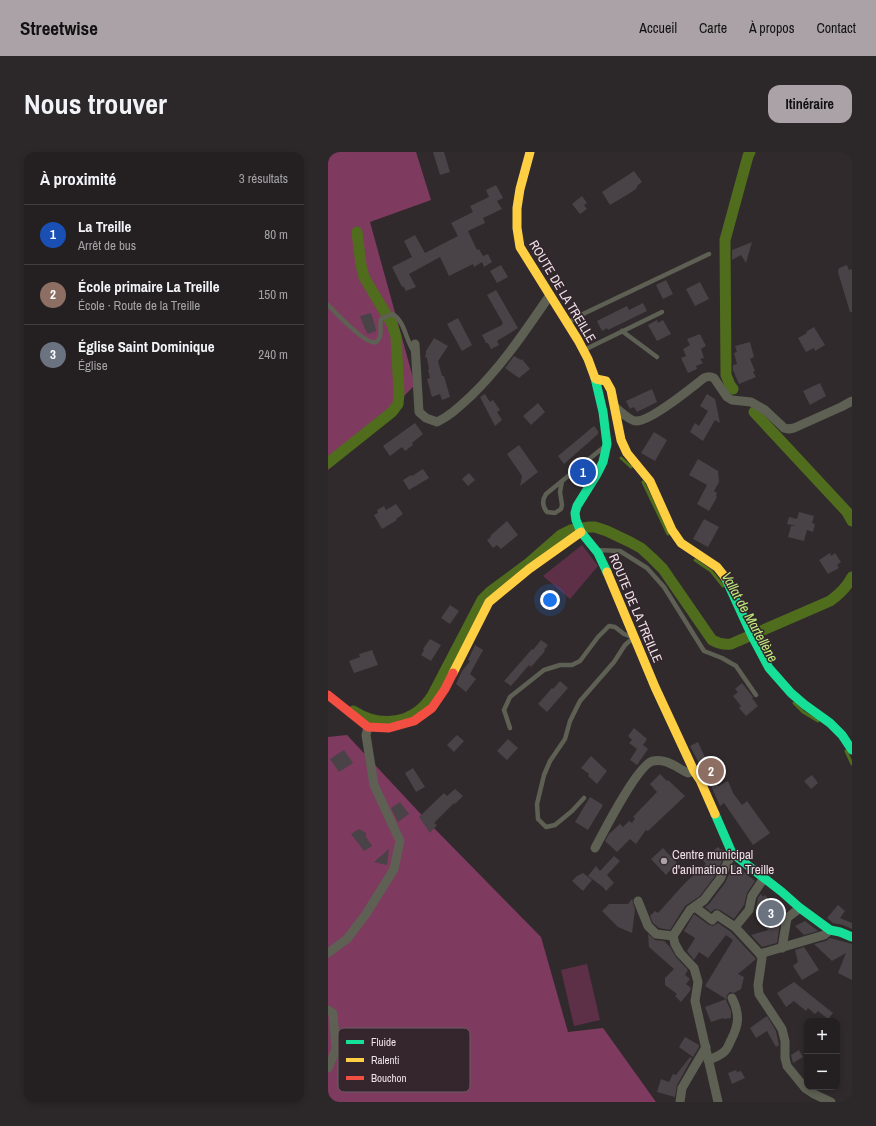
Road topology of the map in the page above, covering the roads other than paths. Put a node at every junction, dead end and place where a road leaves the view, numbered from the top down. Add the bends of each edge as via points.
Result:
1 (530, 152) edge
2 (709, 254) dead end
3 (550, 295) junction
4 (328, 305) edge
5 (662, 312) dead end
6 (567, 323) junction
7 (622, 331) junction
8 (415, 344) dead end
9 (584, 350) junction
10 (415, 354) junction
11 (657, 357) dead end
12 (596, 379) junction
13 (852, 402) edge
14 (615, 407) junction
15 (607, 444) junction
16 (562, 481) junction
17 (580, 530) junction
18 (596, 550) junction
19 (634, 637) junction
20 (328, 695) edge
21 (756, 695) dead end
22 (368, 727) junction
23 (510, 728) dead end
24 (852, 750) edge
25 (694, 771) junction
26 (584, 798) dead end
27 (595, 848) dead end
28 (732, 854) junction
29 (764, 878) junction
30 (638, 901) dead end
31 (695, 907) junction
32 (800, 908) junction
33 (735, 927) junction
34 (830, 930) junction
35 (673, 936) junction
36 (852, 937) edge
37 (782, 948) junction
38 (328, 953) edge
39 (760, 954) junction
40 (732, 998) dead end
41 (328, 1010) edge
42 (706, 1047) junction
43 (708, 1060) junction
44 (328, 1068) edge
45 (680, 1102) edge
46 (718, 1102) edge
47 (831, 1102) edge

1 - 3 street, ROUTE DE LA TREILLE via 519,195 516,227 520,247
2 - 6 lane
3 - 6 street, ROUTE DE LA TREILLE
3 - 10 street via 516,343 480,387 449,416 437,422 419,412
4 - 10 lane via 364,339 372,342 379,339 382,319 393,314 399,320
5 - 7 lane
6 - 9 street, ROUTE DE LA TREILLE
7 - 9 lane
7 - 11 lane
8 - 10 street
9 - 12 street, ROUTE DE LA TREILLE
12 - 14 street via 606,381
12 - 15 street, ROUTE DE LA TREILLE
13 - 14 street via 789,429 784,428 765,410 751,402 727,397 714,378 709,376 657,412 636,422
14 - 24 street via 621,440 627,453 650,481 672,530 681,543 717,567 724,576 769,668 791,693 830,723
15 - 16 lane
15 - 17 street, ROUTE DE LA TREILLE via 600,469 577,506 575,513
16 - 16 lane via 561,509 555,513 547,512 544,509 544,497
17 - 18 street, ROUTE DE LA TREILLE
17 - 22 street via 489,602 445,689 432,708 414,722 389,728
18 - 19 street, ROUTE DE LA TREILLE
18 - 21 lane via 620,551 647,568 664,587 704,651 736,666
19 - 23 lane via 609,626 580,661 544,670 510,697 504,710
19 - 25 street, ROUTE DE LA TREILLE
19 - 26 lane via 580,701 565,739 544,775 537,804 538,819 546,827 555,825
20 - 22 street
22 - 38 street via 366,735 374,785 400,841 394,869 366,914 347,939
25 - 27 street via 688,773 659,760 645,766 611,816
25 - 28 street, ROUTE DE LA TREILLE
28 - 29 street
28 - 31 street via 720,879 704,900
29 - 32 street
29 - 33 street via 752,896 749,910
30 - 35 street via 648,926 656,934
31 - 33 street
31 - 35 street via 690,910
32 - 34 street
32 - 37 street via 787,918
33 - 39 street
34 - 36 street
34 - 37 street via 824,935
35 - 42 street via 680,953 694,968 698,982 695,1001
37 - 39 street
39 - 47 street via 762,958 759,994 782,1029 787,1066 805,1088
40 - 43 street via 737,1008 736,1031 726,1050
41 - 44 street via 333,1014 336,1049
42 - 43 street
42 - 45 street via 682,1088
43 - 46 street

